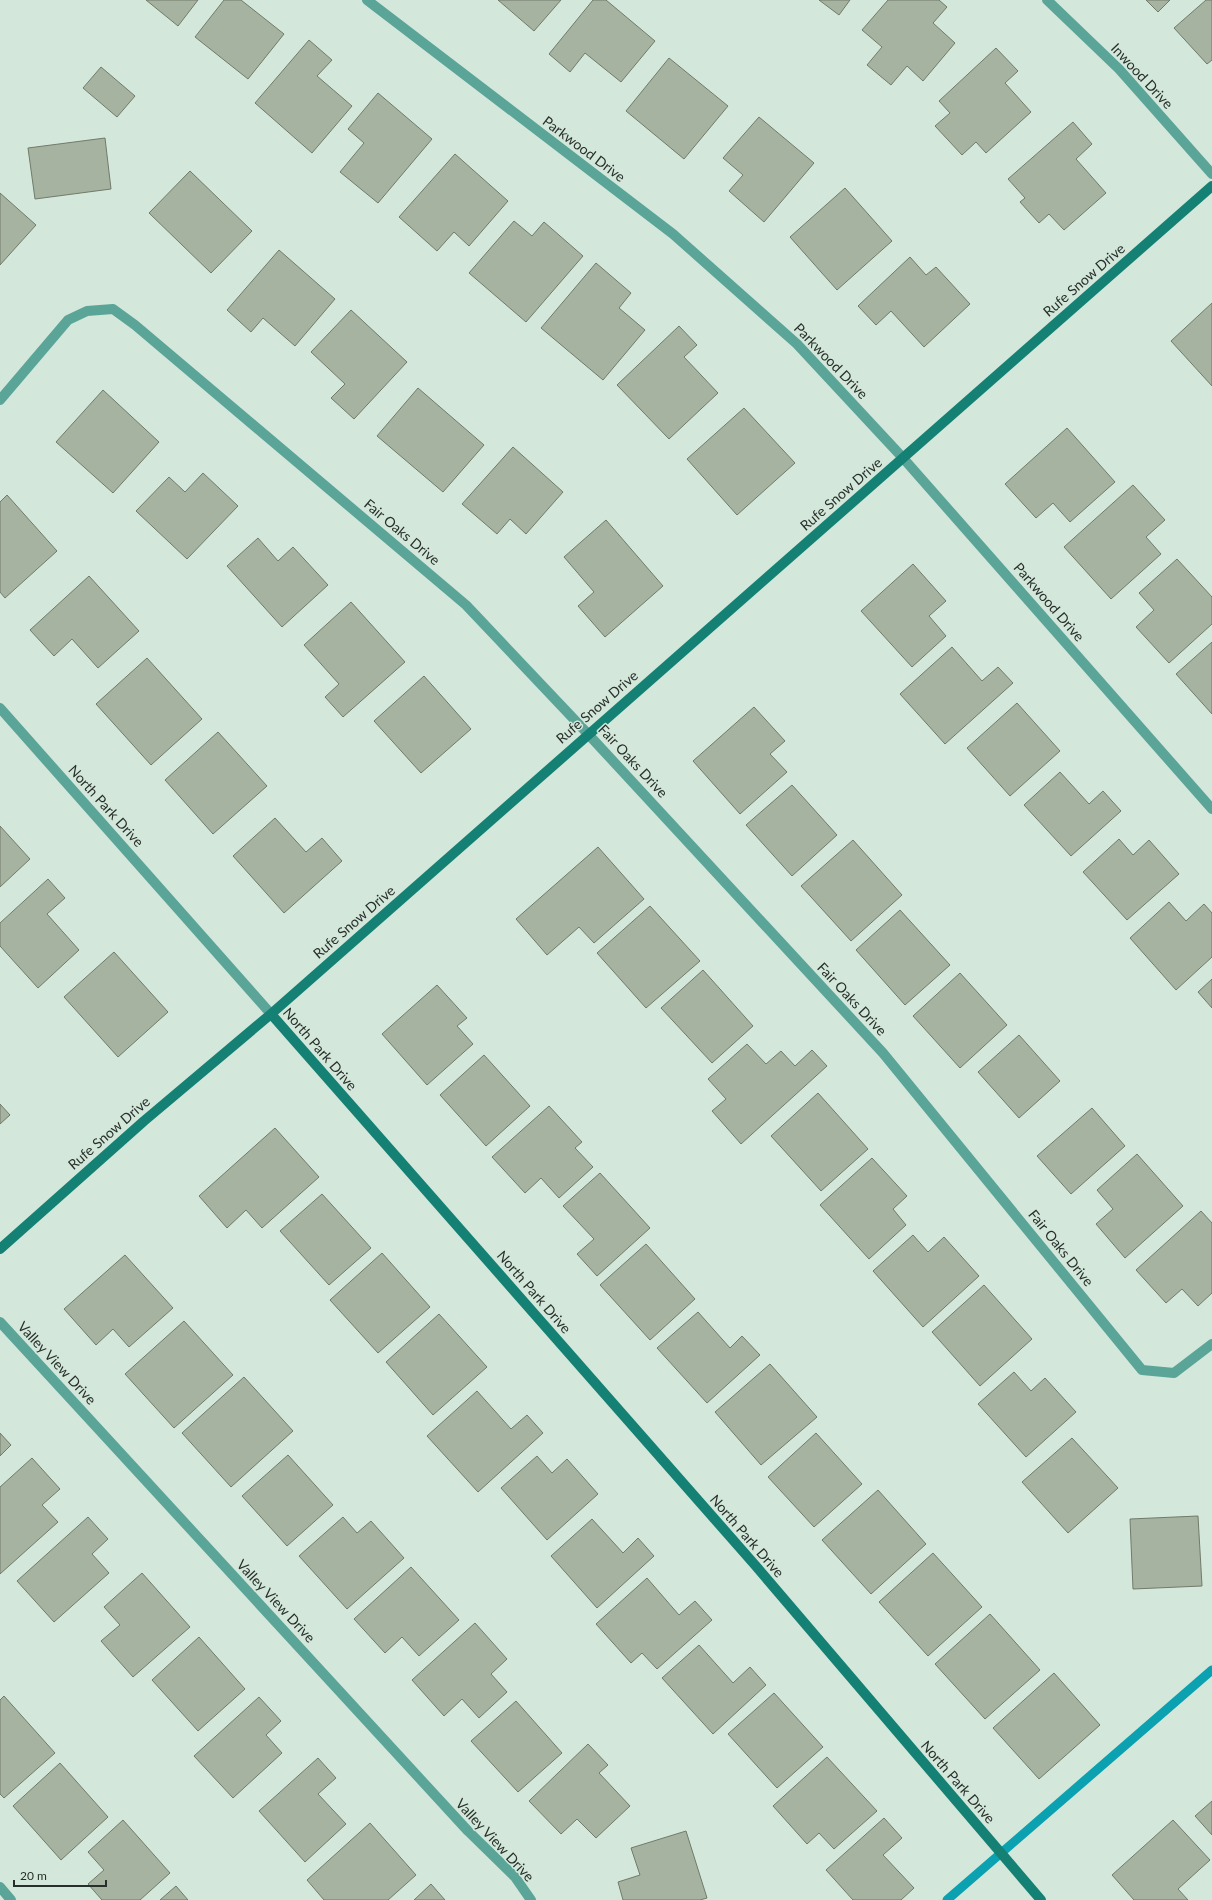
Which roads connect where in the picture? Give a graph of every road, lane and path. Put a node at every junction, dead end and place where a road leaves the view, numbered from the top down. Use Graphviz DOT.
graph roads {
  1 [pos="367,0"];
  2 [pos="1047,0"];
  3 [pos="1212,174"];
  4 [pos="1212,186"];
  5 [pos="0,400"];
  6 [pos="903,458"];
  7 [pos="0,708"];
  8 [pos="588,734"];
  9 [pos="1212,809"];
  10 [pos="271,1014"];
  11 [pos="0,1249"];
  12 [pos="0,1322"];
  13 [pos="1212,1344"];
  14 [pos="0,1887"];
  15 [pos="11,1900"];
  16 [pos="531,1900"];
  17 [pos="1041,1900"];
  1 -- 6 [label="street, Parkwood Drive"];
  2 -- 3 [label="street, Inwood Drive"];
  4 -- 6 [label="main road, Rufe Snow Drive"];
  5 -- 8 [label="street, Fair Oaks Drive"];
  6 -- 8 [label="main road, Rufe Snow Drive"];
  6 -- 9 [label="street, Parkwood Drive"];
  7 -- 10 [label="street, North Park Drive"];
  8 -- 10 [label="main road, Rufe Snow Drive"];
  8 -- 13 [label="street, Fair Oaks Drive"];
  10 -- 11 [label="main road, Rufe Snow Drive"];
  10 -- 17 [label="main road, North Park Drive"];
  12 -- 16 [label="street, Valley View Drive"];
  14 -- 15 [label="street"];
}
